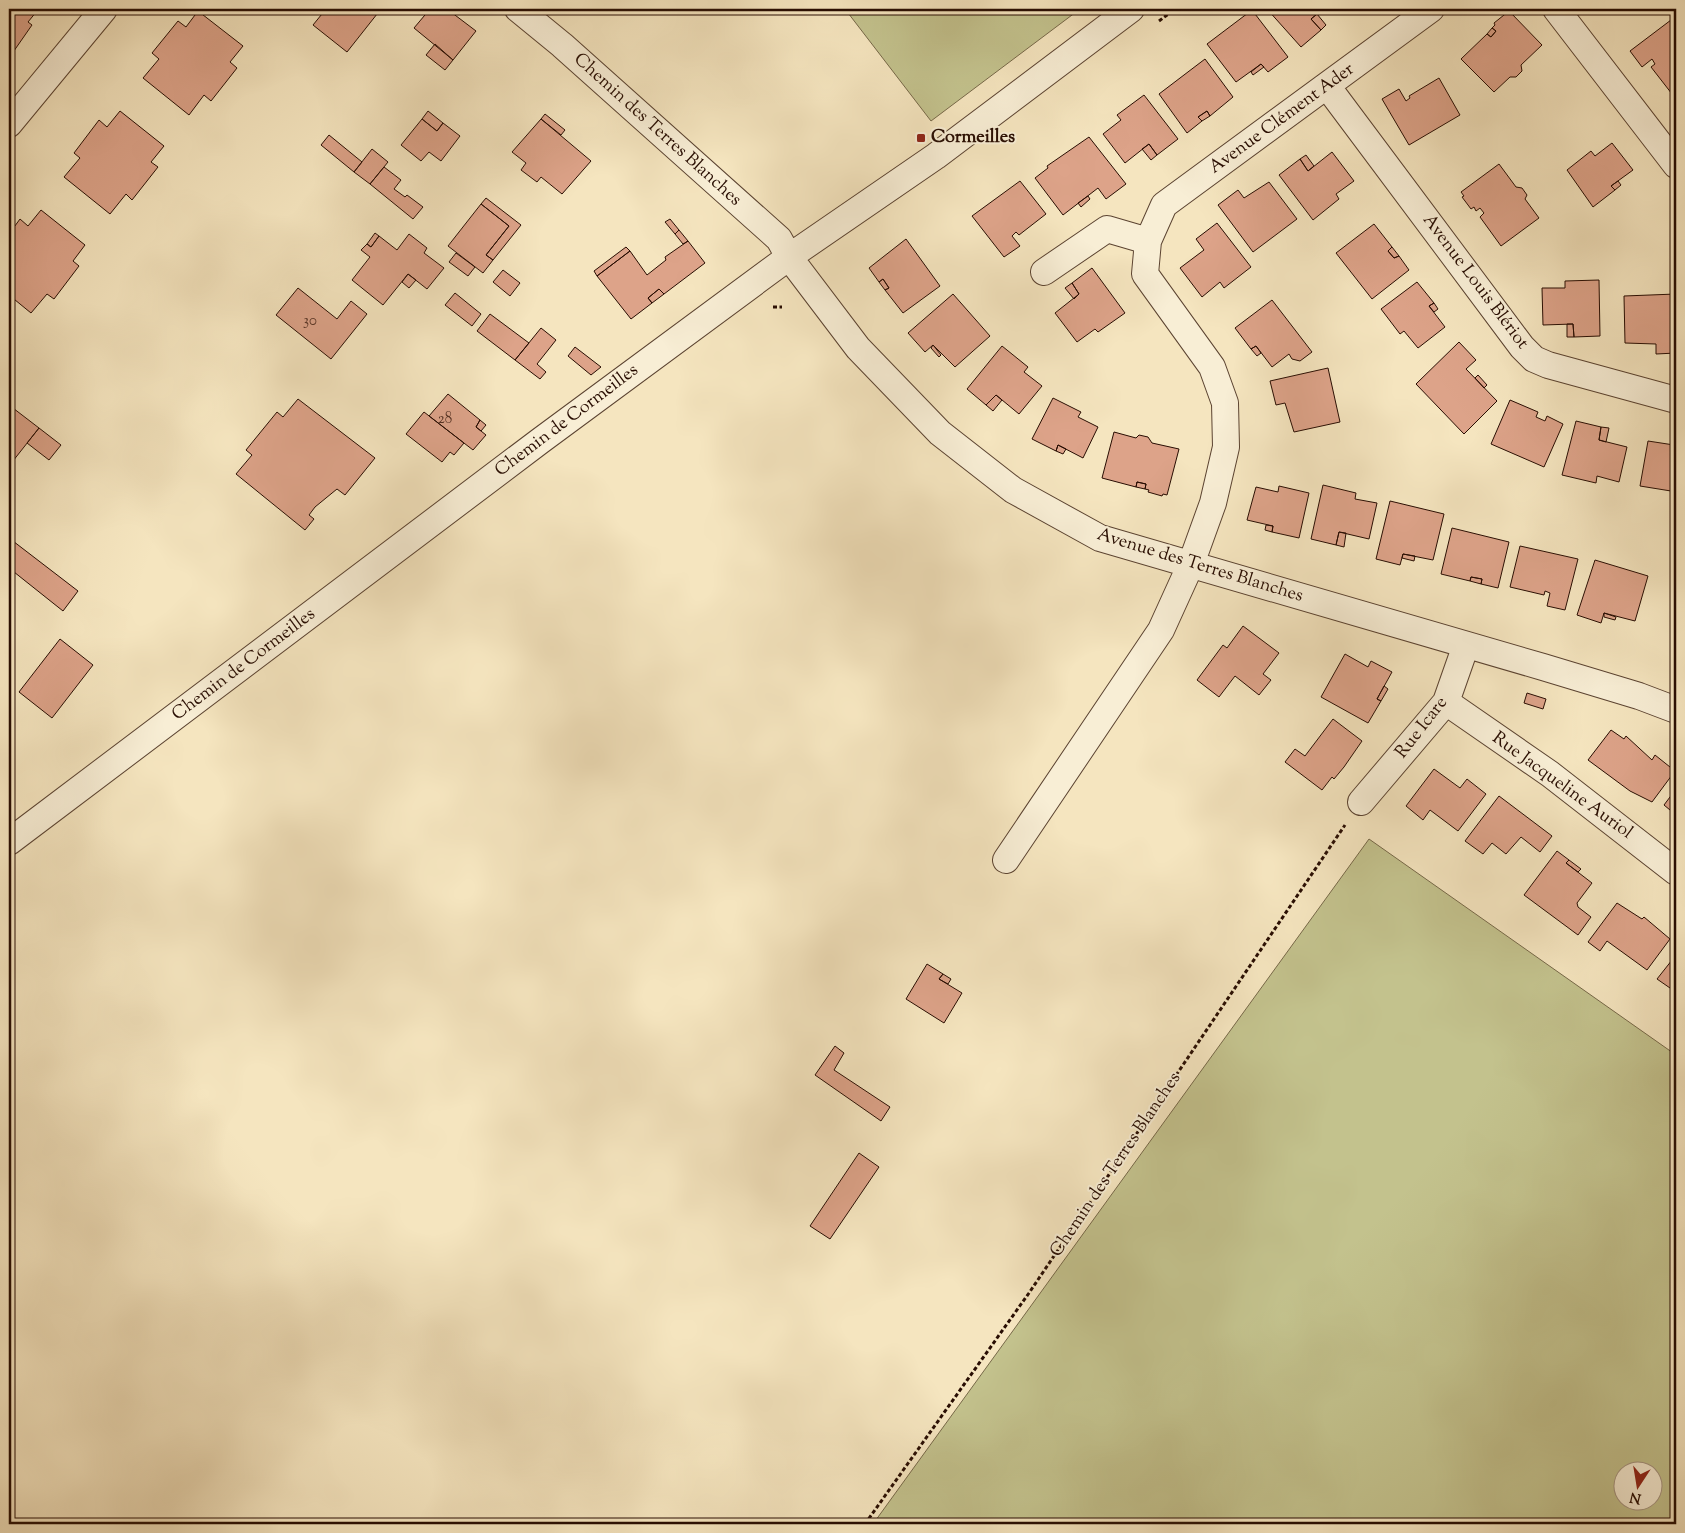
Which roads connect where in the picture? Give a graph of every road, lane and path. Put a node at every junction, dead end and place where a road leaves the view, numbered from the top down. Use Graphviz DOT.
graph roads {
  1 [pos="104,9"];
  2 [pos="518,9"];
  3 [pos="1132,9"];
  4 [pos="1431,9"];
  5 [pos="1556,9"];
  6 [pos="1327,86"];
  7 [pos="9,124"];
  8 [pos="1676,165"];
  9 [pos="1148,241"];
  10 [pos="789,256"];
  11 [pos="1044,272"];
  12 [pos="1676,400"];
  13 [pos="1191,564"];
  14 [pos="1466,645"];
  15 [pos="1446,702"];
  16 [pos="1676,710"];
  17 [pos="1361,802"];
  18 [pos="9,842"];
  19 [pos="1006,860"];
  20 [pos="1676,872"];
  21 [pos="865,1524"];
  1 -- 7 [label="street"];
  2 -- 10 [label="street, Chemin des Terres Blanches"];
  3 -- 10 [label="street, Chemin de Cormeilles"];
  4 -- 6 [label="street, Avenue Clément Ader"];
  5 -- 8 [label="street"];
  6 -- 9 [label="street, Avenue Clément Ader"];
  6 -- 12 [label="street, Avenue Louis Blériot"];
  9 -- 11 [label="street"];
  9 -- 13 [label="street, Avenue Clément Ader"];
  10 -- 13 [label="street, Avenue des Terres Blanches"];
  10 -- 18 [label="street, Chemin de Cormeilles"];
  13 -- 14 [label="street, Avenue des Terres Blanches"];
  13 -- 19 [label="street, Avenue Clément Ader"];
  14 -- 15 [label="street, Rue Icare"];
  14 -- 16 [label="street, Avenue des Terres Blanches"];
  15 -- 17 [label="street, Rue Icare"];
  15 -- 20 [label="street, Rue Jacqueline Auriol"];
  17 -- 21 [label="path, Chemin des Terres Blanches"];
}
